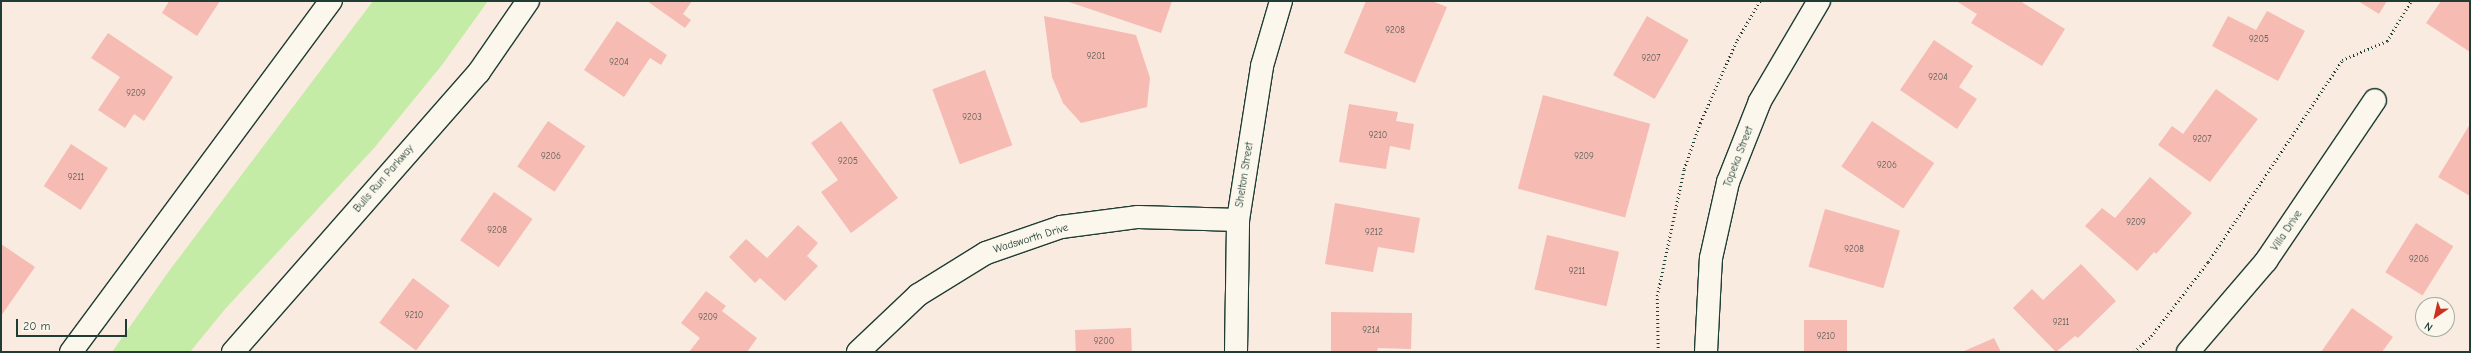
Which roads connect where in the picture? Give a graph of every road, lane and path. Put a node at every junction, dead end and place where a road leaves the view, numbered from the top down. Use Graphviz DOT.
graph roads {
  1 [pos="331,1"];
  2 [pos="528,1"];
  3 [pos="1281,1"];
  4 [pos="1760,1"];
  5 [pos="1819,1"];
  6 [pos="2411,1"];
  7 [pos="2375,100"];
  8 [pos="1238,220"];
  9 [pos="71,352"];
  10 [pos="233,352"];
  11 [pos="858,352"];
  12 [pos="1236,352"];
  13 [pos="1658,352"];
  14 [pos="1706,352"];
  15 [pos="2134,352"];
  16 [pos="2188,352"];
  1 -- 9 [label="street"];
  2 -- 10 [label="street, Bulls Run Parkway"];
  3 -- 8 [label="street, Shelton Street"];
  4 -- 13 [label="path"];
  5 -- 14 [label="street, Topeka Street"];
  6 -- 15 [label="path"];
  7 -- 16 [label="street, Villa Drive"];
  8 -- 11 [label="street, Wadsworth Drive"];
  8 -- 12 [label="street, Shelton Street"];
}
